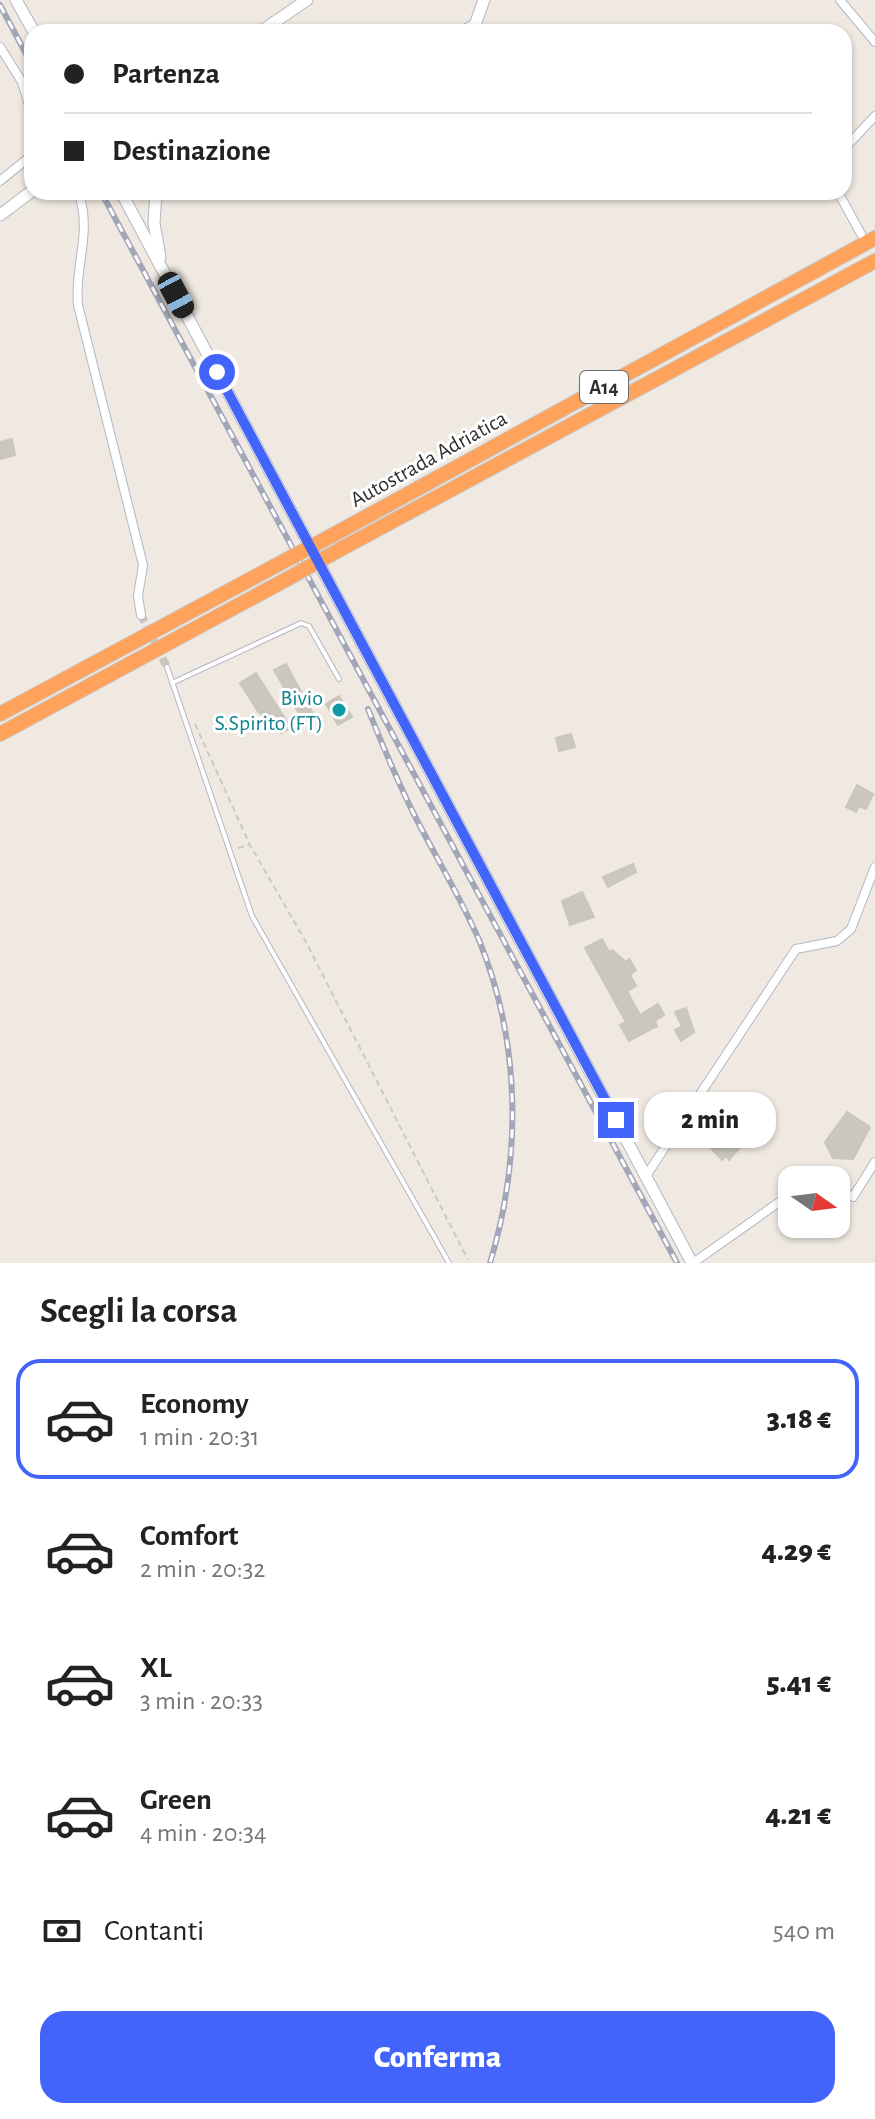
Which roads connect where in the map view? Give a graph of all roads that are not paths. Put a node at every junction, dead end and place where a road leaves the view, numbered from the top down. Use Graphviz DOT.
graph roads {
  1 [pos="16,0"];
  2 [pos="307,0"];
  3 [pos="484,0"];
  4 [pos="840,0"];
  5 [pos="30,24"];
  6 [pos="272,24"];
  7 [pos="475,24"];
  8 [pos="875,42"];
  9 [pos="0,47"];
  10 [pos="24,89"];
  11 [pos="875,116"];
  12 [pos="852,140"];
  13 [pos="24,162"];
  14 [pos="0,181"];
  15 [pos="24,197"];
  16 [pos="80,200"];
  17 [pos="125,200"];
  18 [pos="155,200"];
  19 [pos="843,200"];
  20 [pos="0,215"];
  21 [pos="868,236"];
  22 [pos="875,261"];
  23 [pos="162,270"];
  24 [pos="141,615"];
  25 [pos="167,667"];
  26 [pos="339,679"];
  27 [pos="172,683"];
  28 [pos="0,714"];
  29 [pos="0,734"];
  30 [pos="875,867"];
  31 [pos="875,1162"];
  32 [pos="646,1176"];
  33 [pos="850,1195"];
  34 [pos="778,1203"];
  35 [pos="449,1263"];
  36 [pos="692,1263"];
  1 -- 5 [label="main road"];
  2 -- 6 [label="main road"];
  3 -- 7 [label="main road"];
  4 -- 8 [label="street"];
  9 -- 10 [label="street"];
  11 -- 12 [label="street"];
  13 -- 14 [label="street"];
  15 -- 20 [label="main road"];
  16 -- 24 [label="street"];
  17 -- 23 [label="main road"];
  18 -- 23 [label="main road"];
  19 -- 21 [label="street"];
  21 -- 28 [label="highway, Autostrada Adriatica / A14, bridge"];
  22 -- 29 [label="highway, Autostrada Adriatica / A14, bridge"];
  23 -- 32 [label="main road"];
  25 -- 27 [label="lane"];
  26 -- 27 [label="lane"];
  27 -- 35 [label="lane"];
  30 -- 32 [label="street"];
  31 -- 33 [label="street"];
  32 -- 36 [label="main road"];
  34 -- 36 [label="street"];
}
